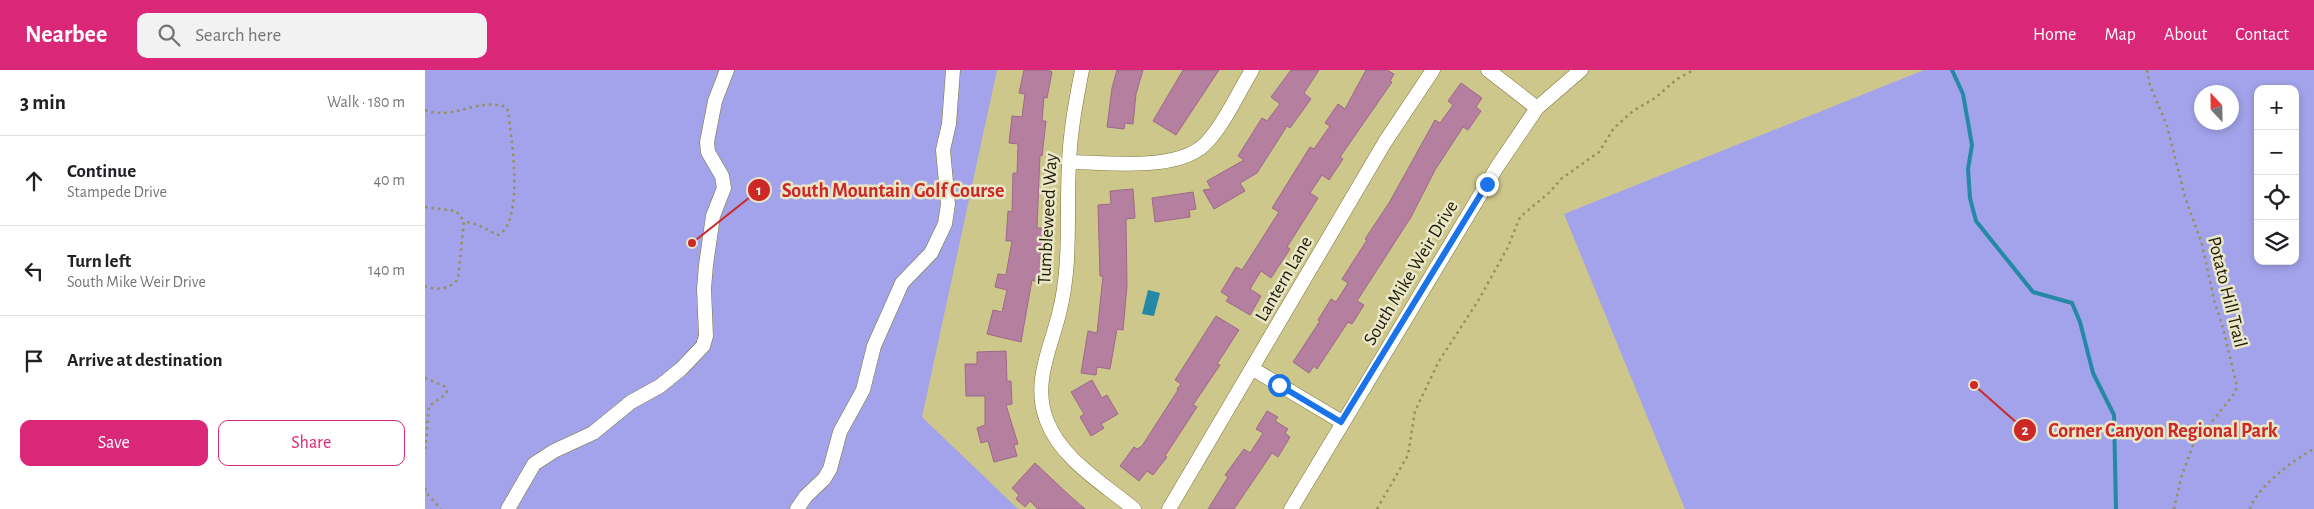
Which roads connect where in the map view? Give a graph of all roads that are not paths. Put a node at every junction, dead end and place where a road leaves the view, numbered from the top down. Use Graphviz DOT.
graph roads {
  1 [pos="727,70"];
  2 [pos="953,70"];
  3 [pos="1082,70"];
  4 [pos="1252,70"];
  5 [pos="1433,70"];
  6 [pos="1488,70"];
  7 [pos="1581,70"];
  8 [pos="1537,108"];
  9 [pos="1069,162"];
  10 [pos="1253,369"];
  11 [pos="1341,422"];
  12 [pos="508,509"];
  13 [pos="797,509"];
  14 [pos="1134,509"];
  15 [pos="1169,509"];
  16 [pos="1291,509"];
  1 -- 12 [label="street"];
  2 -- 13 [label="street"];
  3 -- 9 [label="street, Tumbleweed Way"];
  4 -- 9 [label="street"];
  5 -- 10 [label="street, Lantern Lane"];
  6 -- 8 [label="street"];
  7 -- 8 [label="street, South Mike Weir Drive"];
  8 -- 11 [label="street, South Mike Weir Drive"];
  9 -- 14 [label="street, Tumbleweed Way"];
  10 -- 11 [label="street"];
  10 -- 15 [label="street, Lantern Lane"];
  11 -- 16 [label="street, South Mike Weir Drive"];
}
